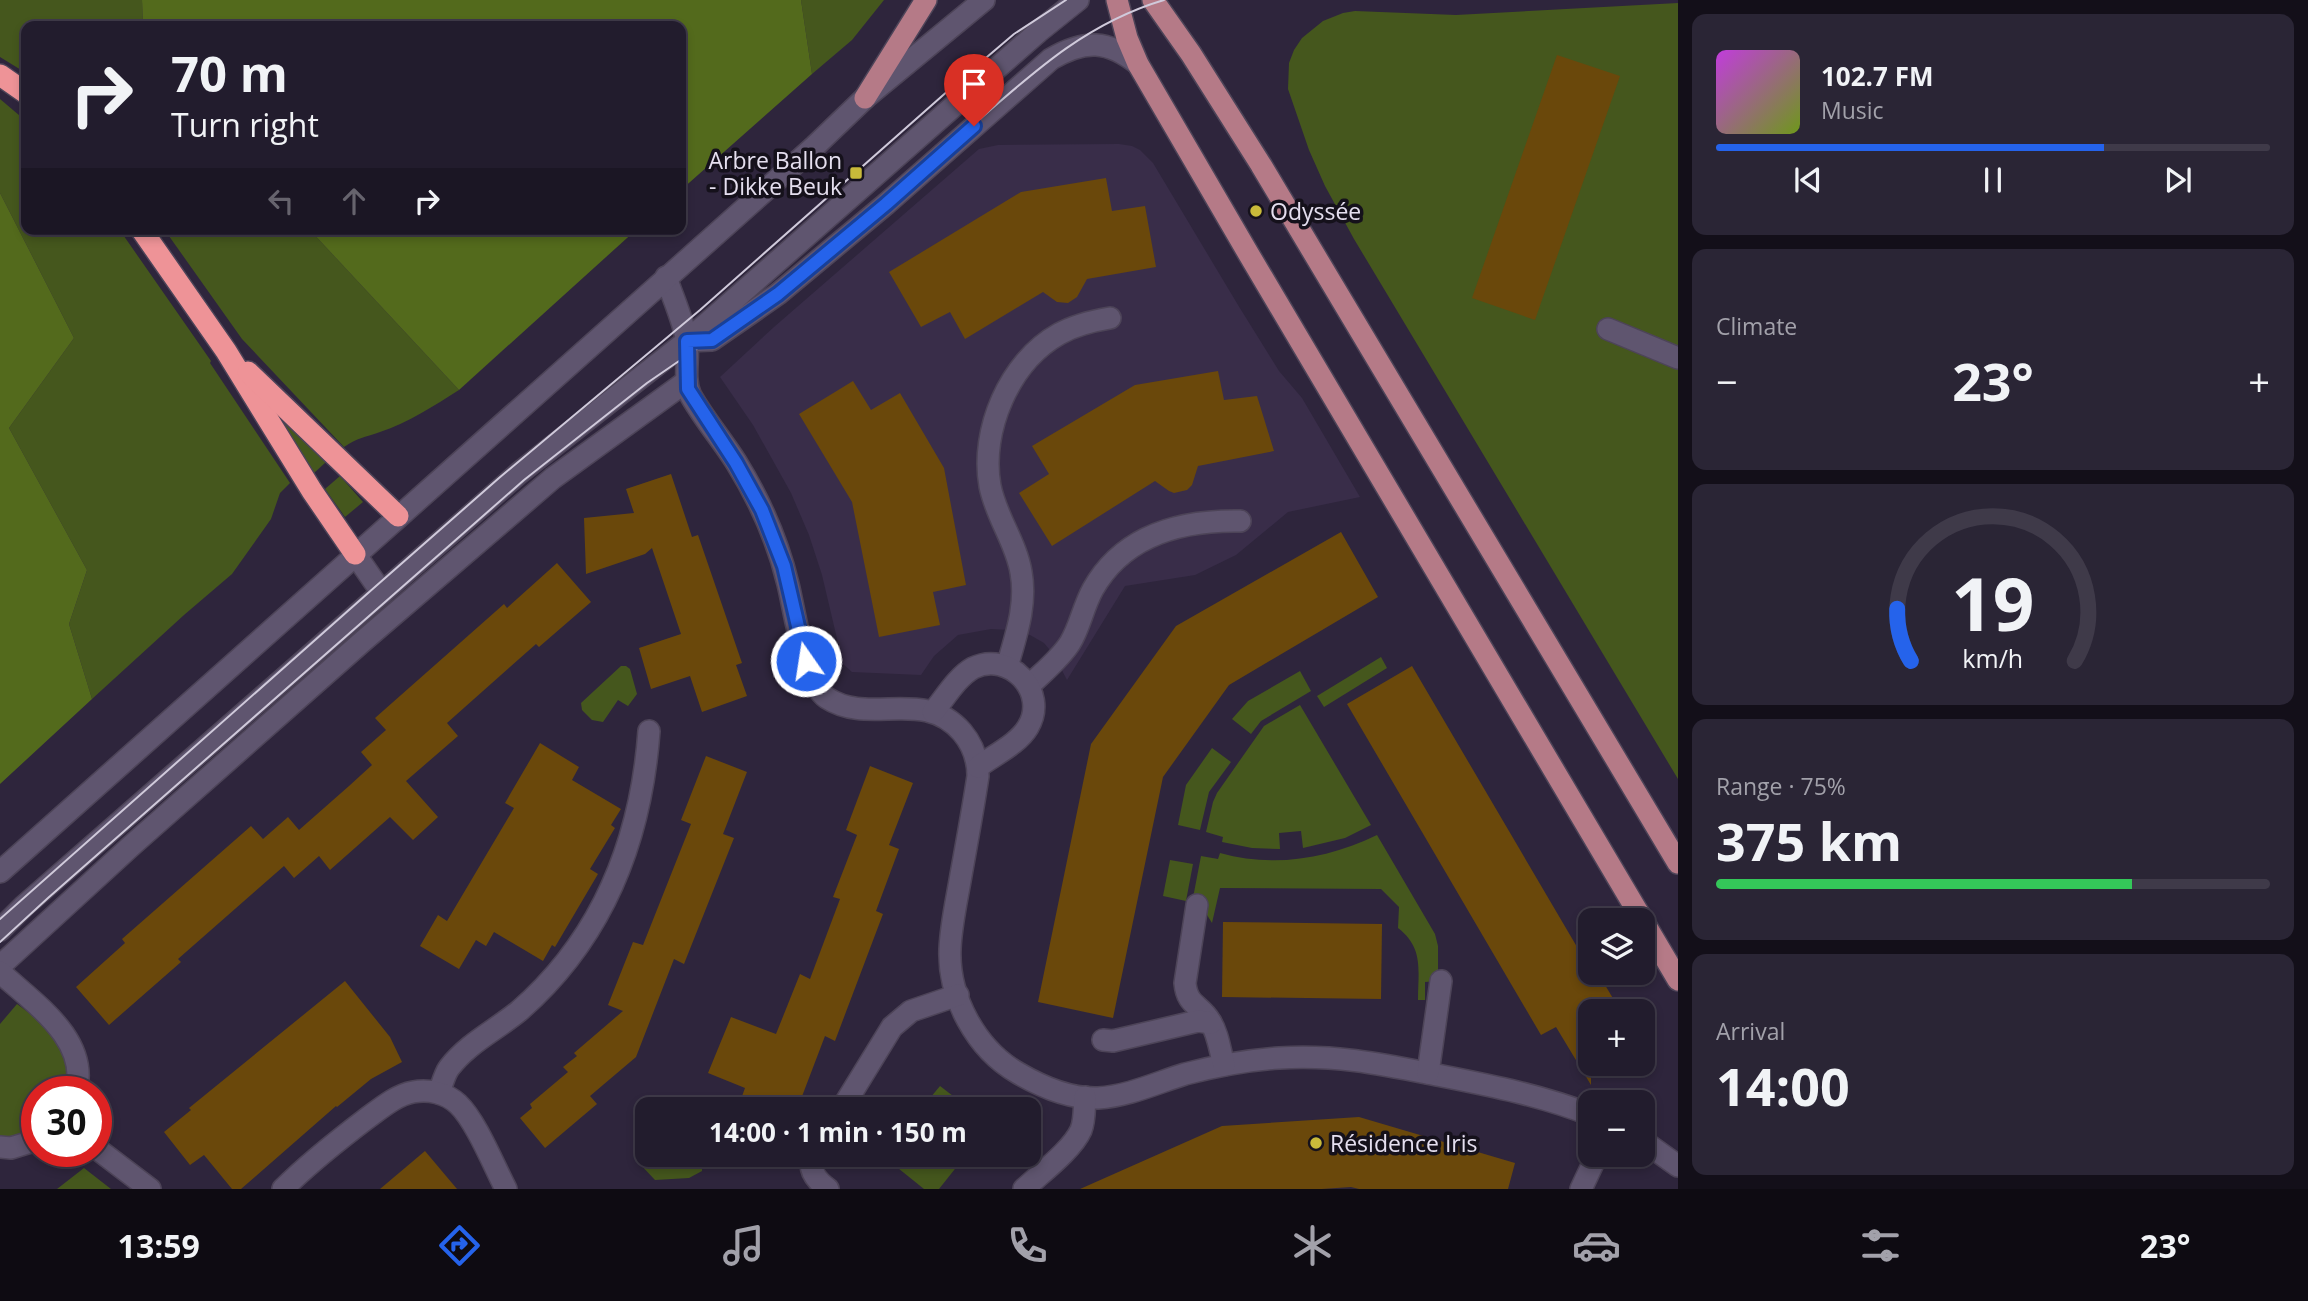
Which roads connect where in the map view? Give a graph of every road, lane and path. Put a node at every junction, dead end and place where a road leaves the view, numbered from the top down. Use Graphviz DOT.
graph roads {
  1 [pos="926,0"];
  2 [pos="984,0"];
  3 [pos="1078,0"];
  4 [pos="1117,0"];
  5 [pos="1153,0"];
  6 [pos="1138,64"];
  7 [pos="0,75"];
  8 [pos="21,90"];
  9 [pos="865,99"];
  10 [pos="145,235"];
  11 [pos="666,277"];
  12 [pos="1110,318"];
  13 [pos="1608,329"];
  14 [pos="687,341"];
  15 [pos="226,351"];
  16 [pos="1678,358"];
  17 [pos="687,381"];
  18 [pos="398,516"];
  19 [pos="1240,521"];
  20 [pos="355,554"];
  21 [pos="382,593"];
  22 [pos="1007,667"];
  23 [pos="1029,686"];
  24 [pos="933,712"];
  25 [pos="649,731"];
  26 [pos="978,766"];
  27 [pos="1678,863"];
  28 [pos="0,872"];
  29 [pos="1197,905"];
  30 [pos="0,930"];
  31 [pos="0,965"];
  32 [pos="0,972"];
  33 [pos="1678,980"];
  34 [pos="1441,981"];
  35 [pos="958,995"];
  36 [pos="1211,1023"];
  37 [pos="1103,1040"];
  38 [pos="1224,1065"];
  39 [pos="1428,1073"];
  40 [pos="77,1076"];
  41 [pos="439,1093"];
  42 [pos="849,1097"];
  43 [pos="1085,1097"];
  44 [pos="1578,1111"];
  45 [pos="21,1145"];
  46 [pos="0,1147"];
  47 [pos="1655,1150"];
  48 [pos="112,1160"];
  49 [pos="1678,1166"];
  50 [pos="811,1167"];
  51 [pos="1591,1167"];
  52 [pos="150,1189"];
  53 [pos="283,1189"];
  54 [pos="506,1189"];
  55 [pos="828,1189"];
  56 [pos="1024,1189"];
  57 [pos="1581,1189"];
  1 -- 9 [label="main road"];
  2 -- 9 [label="street"];
  3 -- 14 [label="street"];
  4 -- 6 [label="main road"];
  5 -- 27 [label="main road"];
  6 -- 14 [label="street"];
  6 -- 33 [label="main road"];
  7 -- 8 [label="highway"];
  9 -- 11 [label="street"];
  10 -- 15 [label="highway"];
  11 -- 14 [label="street"];
  11 -- 18 [label="street"];
  12 -- 22 [label="street"];
  13 -- 16 [label="street"];
  14 -- 17 [label="street"];
  14 -- 21 [label="street"];
  15 -- 18 [label="highway"];
  15 -- 20 [label="highway"];
  17 -- 24 [label="street"];
  17 -- 31 [label="street"];
  18 -- 20 [label="street"];
  19 -- 23 [label="street"];
  20 -- 21 [label="street"];
  20 -- 28 [label="street"];
  21 -- 30 [label="street"];
  22 -- 23 [label="street"];
  22 -- 24 [label="street"];
  23 -- 26 [label="street"];
  24 -- 26 [label="street"];
  25 -- 41 [label="street"];
  26 -- 35 [label="street"];
  29 -- 36 [label="street"];
  32 -- 40 [label="street"];
  34 -- 39 [label="street"];
  35 -- 42 [label="street"];
  35 -- 43 [label="street"];
  36 -- 37 [label="street"];
  36 -- 38 [label="street"];
  38 -- 39 [label="street"];
  38 -- 43 [label="street"];
  39 -- 44 [label="street"];
  41 -- 53 [label="street"];
  41 -- 54 [label="street"];
  43 -- 56 [label="street"];
  45 -- 46 [label="street"];
  47 -- 49 [label="street"];
  48 -- 52 [label="street"];
  50 -- 55 [label="street"];
  51 -- 57 [label="street"];
}
